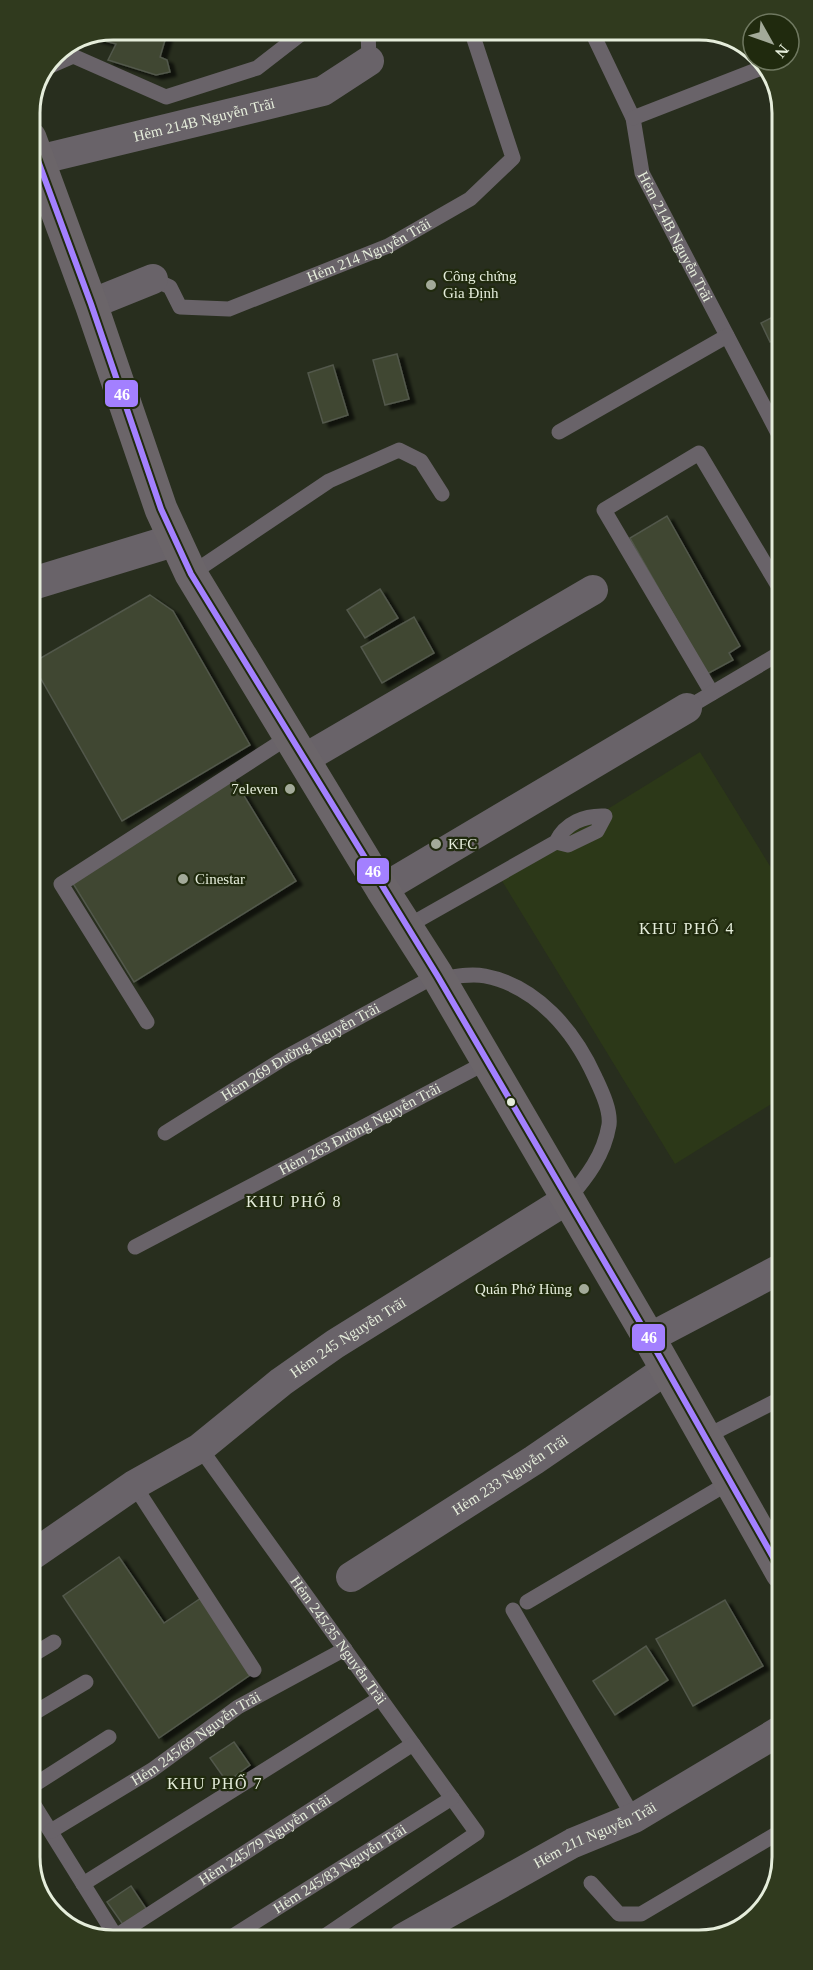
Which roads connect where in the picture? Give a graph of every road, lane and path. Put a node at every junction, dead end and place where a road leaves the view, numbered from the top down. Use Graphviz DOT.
graph roads {
  1 [pos="292,41"];
  2 [pos="368,41"];
  3 [pos="475,41"];
  4 [pos="596,41"];
  5 [pos="74,53"];
  6 [pos="369,61"];
  7 [pos="751,72"];
  8 [pos="633,118"];
  9 [pos="41,148"];
  10 [pos="41,168"];
  11 [pos="153,279"];
  12 [pos="91,304"];
  13 [pos="727,336"];
  14 [pos="772,422"];
  15 [pos="559,432"];
  16 [pos="442,494"];
  17 [pos="175,540"];
  18 [pos="191,574"];
  19 [pos="772,576"];
  20 [pos="41,581"];
  21 [pos="592,590"];
  22 [pos="772,658"];
  23 [pos="712,693"];
  24 [pos="687,708"];
  25 [pos="297,748"];
  26 [pos="556,842"];
  27 [pos="382,889"];
  28 [pos="406,927"];
  29 [pos="438,977"];
  30 [pos="147,1022"];
  31 [pos="488,1062"];
  32 [pos="165,1133"];
  33 [pos="568,1199"];
  34 [pos="135,1247"];
  35 [pos="772,1273"];
  36 [pos="649,1338"];
  37 [pos="667,1369"];
  38 [pos="772,1403"];
  39 [pos="705,1437"];
  40 [pos="200,1448"];
  41 [pos="730,1482"];
  42 [pos="135,1485"];
  43 [pos="41,1549"];
  44 [pos="772,1556"];
  45 [pos="351,1577"];
  46 [pos="54,1642"];
  47 [pos="41,1649"];
  48 [pos="345,1649"];
  49 [pos="254,1670"];
  50 [pos="86,1682"];
  51 [pos="380,1698"];
  52 [pos="41,1709"];
  53 [pos="772,1736"];
  54 [pos="109,1737"];
  55 [pos="413,1744"];
  56 [pos="41,1781"];
  57 [pos="452,1798"];
  58 [pos="41,1816"];
  59 [pos="634,1818"];
  60 [pos="51,1831"];
  61 [pos="772,1837"];
  62 [pos="591,1882"];
  63 [pos="83,1884"];
  64 [pos="111,1929"];
  65 [pos="131,1929"];
  66 [pos="244,1929"];
  67 [pos="335,1929"];
  68 [pos="418,1930"];
  1 -- 5 [label="lane"];
  2 -- 6 [label="lane, Hẻm 214B Nguyễn Trãi"];
  3 -- 11 [label="lane, Hẻm 214 Nguyễn Trãi"];
  4 -- 8 [label="lane, Hẻm 214B Nguyễn Trãi"];
  6 -- 9 [label="street, Hẻm 214B Nguyễn Trãi"];
  7 -- 8 [label="lane"];
  8 -- 13 [label="lane, Hẻm 214B Nguyễn Trãi"];
  10 -- 12 [label="main road"];
  11 -- 12 [label="street, Hẻm 214 Nguyễn Trãi"];
  12 -- 17 [label="main road"];
  13 -- 14 [label="lane, Hẻm 214B Nguyễn Trãi"];
  13 -- 15 [label="lane"];
  16 -- 18 [label="lane"];
  17 -- 18 [label="main road"];
  17 -- 20 [label="street"];
  18 -- 25 [label="main road"];
  19 -- 23 [label="lane"];
  21 -- 25 [label="street"];
  22 -- 23 [label="lane"];
  23 -- 24 [label="lane"];
  24 -- 27 [label="street"];
  25 -- 27 [label="main road"];
  25 -- 30 [label="lane"];
  26 -- 28 [label="lane"];
  27 -- 28 [label="main road"];
  28 -- 29 [label="main road"];
  29 -- 31 [label="main road"];
  29 -- 32 [label="lane, Hẻm 269 Đường Nguyễn Trãi"];
  29 -- 33 [label="lane, Hẻm 269 Đường Nguyễn Trãi"];
  31 -- 33 [label="main road"];
  31 -- 34 [label="lane, Hẻm 263 Đường Nguyễn Trãi"];
  33 -- 36 [label="main road"];
  33 -- 40 [label="street, Hẻm 245 Nguyễn Trãi"];
  35 -- 36 [label="street"];
  36 -- 37 [label="main road"];
  37 -- 39 [label="main road"];
  37 -- 45 [label="street, Hẻm 233 Nguyễn Trãi"];
  38 -- 39 [label="lane"];
  39 -- 41 [label="main road"];
  40 -- 42 [label="street, Hẻm 245 Nguyễn Trãi"];
  40 -- 48 [label="lane, Hẻm 245/35 Nguyễn Trãi"];
  41 -- 44 [label="main road"];
  41 -- 59 [label="lane"];
  42 -- 43 [label="street, Hẻm 245 Nguyễn Trãi"];
  42 -- 49 [label="lane"];
  46 -- 47 [label="lane"];
  48 -- 51 [label="lane, Hẻm 245/35 Nguyễn Trãi"];
  48 -- 60 [label="lane, Hẻm 245/69 Nguyễn Trãi"];
  50 -- 52 [label="lane"];
  51 -- 55 [label="lane, Hẻm 245/35 Nguyễn Trãi"];
  51 -- 63 [label="lane"];
  53 -- 59 [label="street, Hẻm 211 Nguyễn Trãi"];
  54 -- 56 [label="lane"];
  55 -- 57 [label="lane, Hẻm 245/35 Nguyễn Trãi"];
  55 -- 65 [label="lane, Hẻm 245/79 Nguyễn Trãi"];
  57 -- 66 [label="lane, Hẻm 245/83 Nguyễn Trãi"];
  57 -- 67 [label="lane, Hẻm 245/35 Nguyễn Trãi"];
  58 -- 60 [label="lane"];
  59 -- 68 [label="street, Hẻm 211 Nguyễn Trãi"];
  60 -- 63 [label="lane"];
  61 -- 62 [label="lane"];
  63 -- 64 [label="lane"];
}
